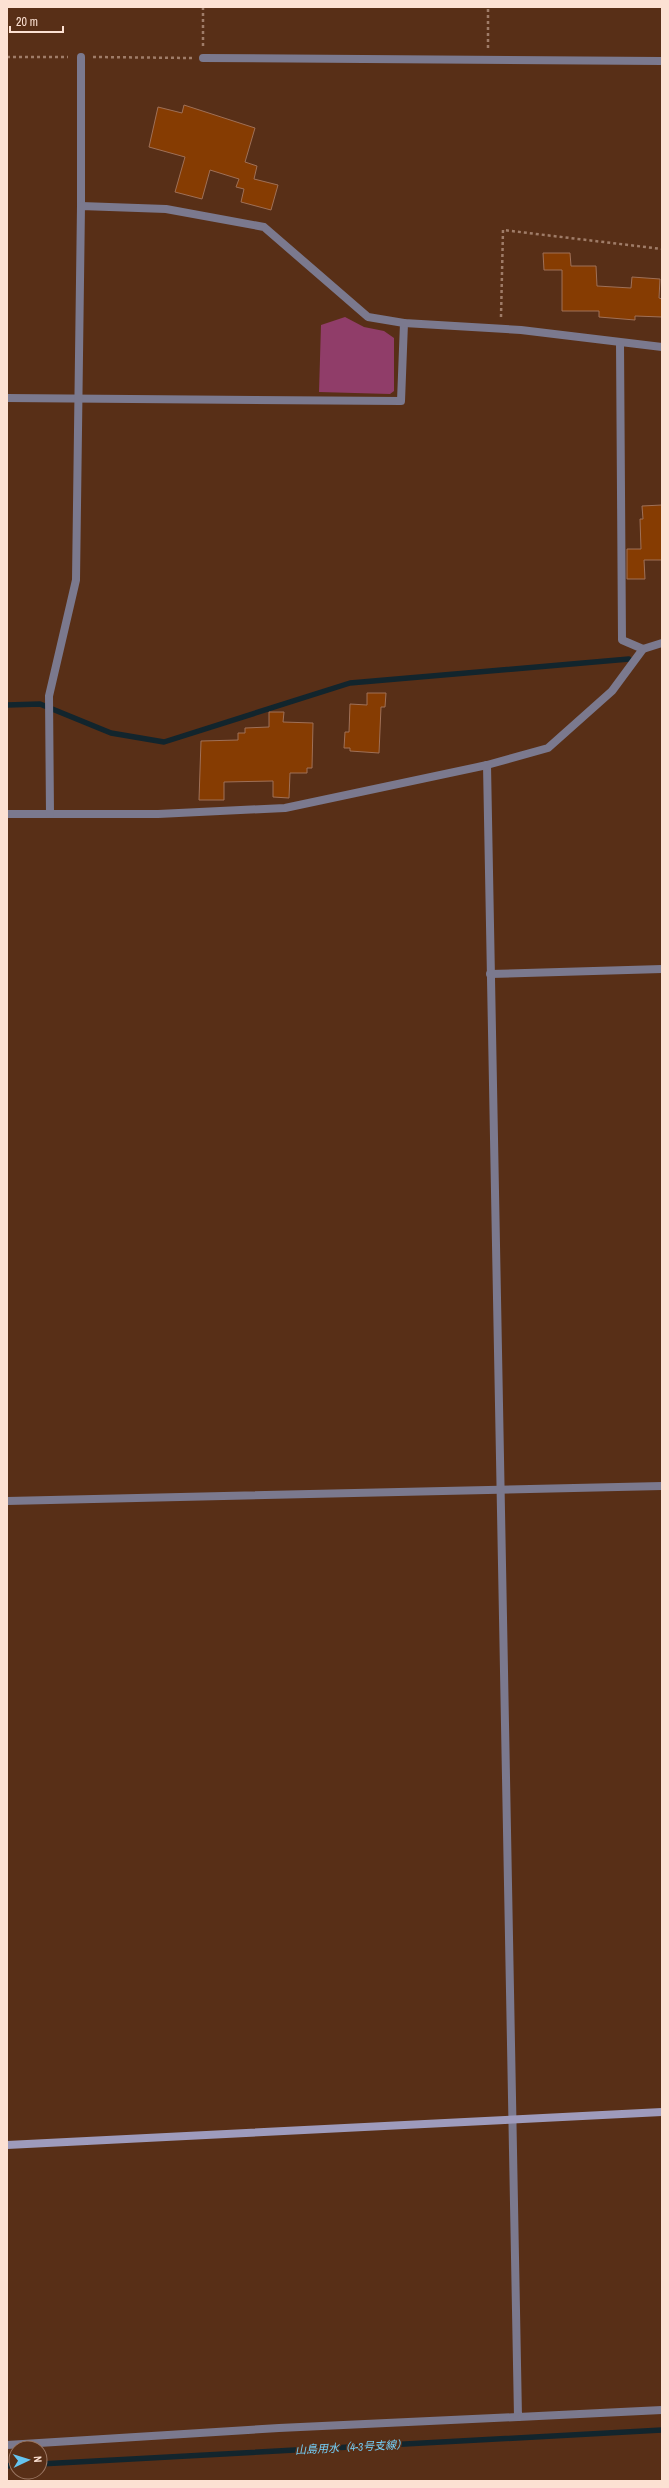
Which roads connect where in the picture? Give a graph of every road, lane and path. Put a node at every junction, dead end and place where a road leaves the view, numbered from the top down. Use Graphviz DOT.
graph roads {
  1 [pos="203,7"];
  2 [pos="488,7"];
  3 [pos="7,57"];
  4 [pos="81,57"];
  5 [pos="203,58"];
  6 [pos="488,60"];
  7 [pos="662,61"];
  8 [pos="81,206"];
  9 [pos="662,249"];
  10 [pos="404,323"];
  11 [pos="500,329"];
  12 [pos="620,343"];
  13 [pos="662,347"];
  14 [pos="7,398"];
  15 [pos="79,400"];
  16 [pos="662,643"];
  17 [pos="643,649"];
  18 [pos="487,765"];
  19 [pos="7,814"];
  20 [pos="50,814"];
  21 [pos="662,969"];
  22 [pos="490,974"];
  23 [pos="662,1486"];
  24 [pos="499,1489"];
  25 [pos="7,1501"];
  26 [pos="662,2112"];
  27 [pos="512,2119"];
  28 [pos="7,2145"];
  29 [pos="662,2410"];
  30 [pos="518,2417"];
  31 [pos="7,2445"];
  1 -- 5 [label="path"];
  2 -- 6 [label="path"];
  3 -- 4 [label="path"];
  4 -- 5 [label="path"];
  4 -- 8 [label="street"];
  5 -- 6 [label="street"];
  6 -- 7 [label="street"];
  8 -- 10 [label="street"];
  8 -- 15 [label="street"];
  9 -- 11 [label="path"];
  10 -- 11 [label="street"];
  10 -- 15 [label="street"];
  11 -- 12 [label="street"];
  12 -- 13 [label="street"];
  12 -- 17 [label="street"];
  14 -- 15 [label="street"];
  15 -- 20 [label="street"];
  16 -- 17 [label="street"];
  17 -- 18 [label="street"];
  18 -- 20 [label="street"];
  18 -- 22 [label="street"];
  19 -- 20 [label="street"];
  21 -- 22 [label="street"];
  22 -- 24 [label="street"];
  23 -- 24 [label="street"];
  24 -- 25 [label="street"];
  24 -- 27 [label="street"];
  26 -- 27 [label="street"];
  27 -- 28 [label="street"];
  27 -- 30 [label="street"];
  29 -- 30 [label="street"];
  30 -- 31 [label="street"];
}
